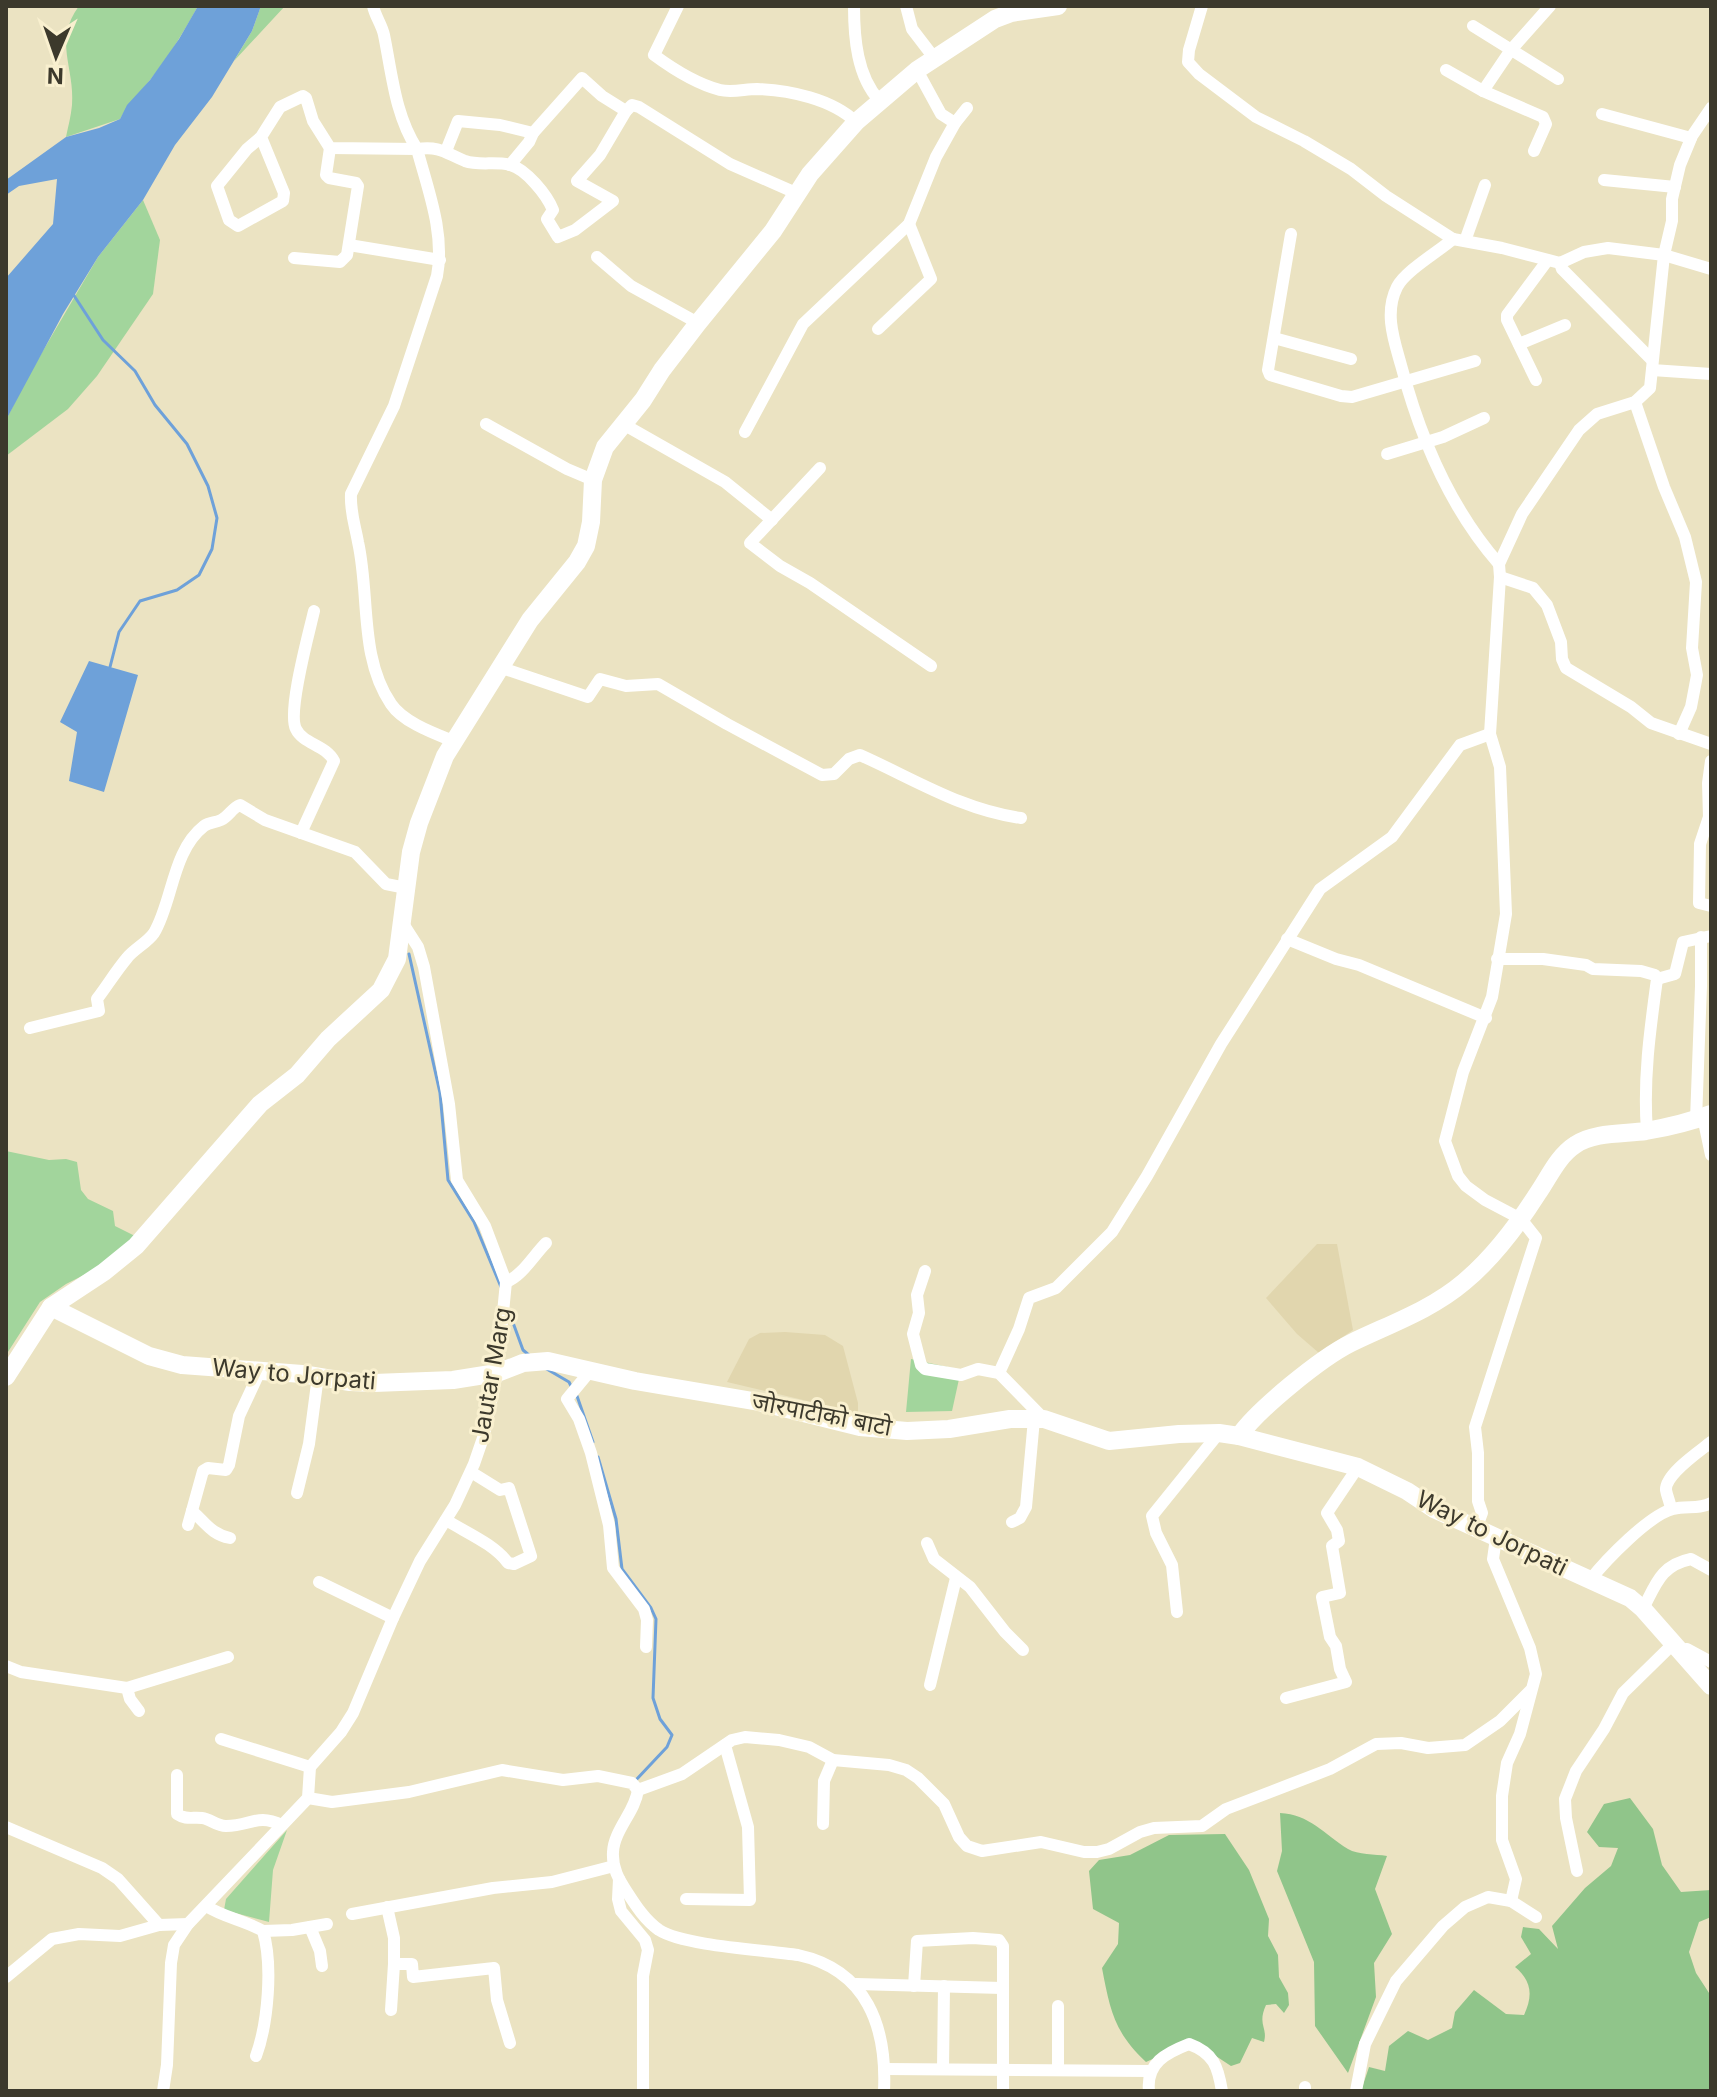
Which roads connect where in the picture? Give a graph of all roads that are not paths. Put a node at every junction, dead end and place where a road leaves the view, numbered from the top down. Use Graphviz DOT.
graph roads {
  1 [pos="373,6"];
  2 [pos="678,6"];
  3 [pos="854,6"];
  4 [pos="906,6"];
  5 [pos="1058,6"];
  6 [pos="1202,6"];
  7 [pos="1550,6"];
  8 [pos="1473,26"];
  9 [pos="1510,51"];
  10 [pos="935,59"];
  11 [pos="917,70"];
  12 [pos="1446,70"];
  13 [pos="1558,79"];
  14 [pos="1483,91"];
  15 [pos="879,100"];
  16 [pos="967,108"];
  17 [pos="1711,108"];
  18 [pos="626,111"];
  19 [pos="1602,114"];
  20 [pos="856,122"];
  21 [pos="955,123"];
  22 [pos="533,133"];
  23 [pos="261,137"];
  24 [pos="1691,138"];
  25 [pos="330,148"];
  26 [pos="417,149"];
  27 [pos="446,151"];
  28 [pos="1534,151"];
  29 [pos="510,165"];
  30 [pos="1604,180"];
  31 [pos="1485,185"];
  32 [pos="1675,187"];
  33 [pos="796,193"];
  34 [pos="909,224"];
  35 [pos="1291,234"];
  36 [pos="1459,240"];
  37 [pos="349,245"];
  38 [pos="1664,255"];
  39 [pos="597,257"];
  40 [pos="294,258"];
  41 [pos="440,260"];
  42 [pos="1553,262"];
  43 [pos="1711,269"];
  44 [pos="698,323"];
  45 [pos="1565,325"];
  46 [pos="878,329"];
  47 [pos="1274,338"];
  48 [pos="1519,344"];
  49 [pos="1351,359"];
  50 [pos="1475,361"];
  51 [pos="1652,365"];
  52 [pos="1711,374"];
  53 [pos="1536,380"];
  54 [pos="1406,383"];
  55 [pos="1635,402"];
  56 [pos="1484,418"];
  57 [pos="486,424"];
  58 [pos="623,424"];
  59 [pos="745,432"];
  60 [pos="1426,443"];
  61 [pos="1387,454"];
  62 [pos="820,468"];
  63 [pos="593,480"];
  64 [pos="772,520"];
  65 [pos="1500,570"];
  66 [pos="314,611"];
  67 [pos="931,666"];
  68 [pos="502,668"];
  69 [pos="1711,684"];
  70 [pos="1695,686"];
  71 [pos="1490,734"];
  72 [pos="1679,734"];
  73 [pos="453,741"];
  74 [pos="1711,744"];
  75 [pos="1711,761"];
  76 [pos="1021,818"];
  77 [pos="301,833"];
  78 [pos="406,888"];
  79 [pos="1711,906"];
  80 [pos="402,922"];
  81 [pos="1706,937"];
  82 [pos="1287,939"];
  83 [pos="1497,959"];
  84 [pos="1657,979"];
  85 [pos="1486,1018"];
  86 [pos="30,1028"];
  87 [pos="1703,1117"];
  88 [pos="1647,1131"];
  89 [pos="1711,1155"];
  90 [pos="1521,1219"];
  91 [pos="546,1243"];
  92 [pos="925,1271"];
  93 [pos="506,1282"];
  94 [pos="51,1307"];
  95 [pos="548,1361"];
  96 [pos="591,1370"];
  97 [pos="260,1371"];
  98 [pos="497,1373"];
  99 [pos="999,1373"];
  100 [pos="318,1376"];
  101 [pos="6,1377"];
  102 [pos="1039,1419"];
  103 [pos="1219,1433"];
  104 [pos="1239,1436"];
  105 [pos="1711,1442"];
  106 [pos="1358,1467"];
  107 [pos="471,1472"];
  108 [pos="297,1493"];
  109 [pos="1711,1503"];
  110 [pos="1671,1509"];
  111 [pos="192,1511"];
  112 [pos="446,1520"];
  113 [pos="1012,1522"];
  114 [pos="188,1525"];
  115 [pos="1476,1529"];
  116 [pos="230,1538"];
  117 [pos="1496,1538"];
  118 [pos="927,1543"];
  119 [pos="1711,1570"];
  120 [pos="956,1578"];
  121 [pos="1590,1580"];
  122 [pos="319,1582"];
  123 [pos="1643,1609"];
  124 [pos="1177,1612"];
  125 [pos="393,1618"];
  126 [pos="646,1647"];
  127 [pos="1676,1647"];
  128 [pos="1023,1650"];
  129 [pos="228,1657"];
  130 [pos="1711,1662"];
  131 [pos="6,1666"];
  132 [pos="930,1685"];
  133 [pos="1711,1686"];
  134 [pos="127,1688"];
  135 [pos="1530,1691"];
  136 [pos="1286,1698"];
  137 [pos="139,1711"];
  138 [pos="221,1739"];
  139 [pos="725,1745"];
  140 [pos="833,1760"];
  141 [pos="310,1767"];
  142 [pos="177,1775"];
  143 [pos="638,1790"];
  144 [pos="308,1798"];
  145 [pos="823,1824"];
  146 [pos="282,1825"];
  147 [pos="6,1827"];
  148 [pos="614,1866"];
  149 [pos="1577,1871"];
  150 [pos="619,1879"];
  151 [pos="686,1899"];
  152 [pos="1511,1901"];
  153 [pos="206,1906"];
  154 [pos="387,1907"];
  155 [pos="352,1914"];
  156 [pos="1536,1917"];
  157 [pos="188,1924"];
  158 [pos="327,1924"];
  159 [pos="159,1925"];
  160 [pos="310,1927"];
  161 [pos="263,1931"];
  162 [pos="394,1964"];
  163 [pos="322,1966"];
  164 [pos="6,1977"];
  165 [pos="856,1984"];
  166 [pos="914,1986"];
  167 [pos="944,1986"];
  168 [pos="1002,1988"];
  169 [pos="1058,2006"];
  170 [pos="391,2010"];
  171 [pos="510,2043"];
  172 [pos="256,2056"];
  173 [pos="885,2069"];
  174 [pos="943,2069"];
  175 [pos="1003,2070"];
  176 [pos="1058,2070"];
  177 [pos="1150,2071"];
  178 [pos="163,2091"];
  179 [pos="643,2091"];
  180 [pos="884,2091"];
  181 [pos="1003,2091"];
  182 [pos="1149,2091"];
  183 [pos="1222,2091"];
  184 [pos="1356,2091"];
  1 -- 26 [label="street"];
  2 -- 20 [label="street"];
  3 -- 15 [label="street"];
  4 -- 10 [label="street"];
  5 -- 10 [label="street"];
  6 -- 36 [label="street"];
  7 -- 9 [label="street"];
  8 -- 9 [label="street"];
  9 -- 13 [label="street"];
  9 -- 14 [label="street"];
  10 -- 11 [label="street"];
  11 -- 15 [label="street"];
  11 -- 21 [label="street"];
  12 -- 14 [label="street"];
  14 -- 28 [label="street"];
  15 -- 20 [label="street"];
  16 -- 21 [label="street"];
  17 -- 24 [label="street"];
  18 -- 22 [label="street"];
  18 -- 29 [label="street"];
  18 -- 33 [label="street"];
  19 -- 24 [label="street"];
  20 -- 33 [label="street"];
  21 -- 34 [label="street"];
  22 -- 27 [label="street"];
  22 -- 29 [label="street"];
  23 -- 23 [label="street"];
  23 -- 25 [label="street"];
  24 -- 32 [label="street"];
  25 -- 26 [label="street"];
  25 -- 37 [label="street"];
  26 -- 27 [label="street"];
  26 -- 41 [label="street"];
  27 -- 29 [label="street"];
  30 -- 32 [label="street"];
  31 -- 36 [label="street"];
  32 -- 38 [label="street"];
  33 -- 44 [label="street"];
  34 -- 46 [label="street"];
  34 -- 59 [label="street"];
  35 -- 47 [label="street"];
  36 -- 42 [label="street"];
  36 -- 54 [label="street"];
  37 -- 40 [label="street"];
  37 -- 41 [label="street"];
  38 -- 42 [label="street"];
  38 -- 43 [label="street"];
  38 -- 51 [label="street"];
  39 -- 44 [label="street"];
  41 -- 73 [label="street"];
  42 -- 48 [label="street"];
  42 -- 51 [label="street"];
  44 -- 58 [label="street"];
  45 -- 48 [label="street"];
  47 -- 49 [label="street"];
  47 -- 54 [label="street"];
  48 -- 53 [label="street"];
  50 -- 54 [label="street"];
  51 -- 52 [label="street"];
  51 -- 55 [label="street"];
  54 -- 60 [label="street"];
  55 -- 65 [label="street"];
  55 -- 70 [label="street"];
  56 -- 60 [label="street"];
  57 -- 63 [label="street"];
  58 -- 63 [label="street"];
  58 -- 64 [label="street"];
  60 -- 61 [label="street"];
  60 -- 65 [label="street"];
  62 -- 64 [label="street"];
  63 -- 68 [label="street"];
  64 -- 67 [label="street"];
  65 -- 71 [label="street"];
  65 -- 72 [label="street"];
  66 -- 77 [label="street"];
  68 -- 73 [label="street"];
  68 -- 76 [label="street"];
  69 -- 70 [label="street"];
  70 -- 72 [label="street"];
  71 -- 82 [label="street"];
  71 -- 83 [label="street"];
  72 -- 74 [label="street"];
  73 -- 78 [label="street"];
  75 -- 79 [label="street"];
  77 -- 78 [label="street"];
  77 -- 86 [label="street"];
  78 -- 80 [label="street"];
  80 -- 93 [label="street, Jautar Marg"];
  80 -- 94 [label="street"];
  81 -- 84 [label="street"];
  81 -- 87 [label="street"];
  82 -- 85 [label="street"];
  82 -- 99 [label="street"];
  83 -- 84 [label="street"];
  83 -- 85 [label="street"];
  84 -- 88 [label="street"];
  85 -- 90 [label="street"];
  87 -- 88 [label="street"];
  87 -- 89 [label="street"];
  88 -- 90 [label="street"];
  90 -- 104 [label="street"];
  90 -- 115 [label="street"];
  91 -- 93 [label="street"];
  92 -- 99 [label="street"];
  93 -- 98 [label="street, Jautar Marg"];
  94 -- 97 [label="street, Way to Jorpati"];
  94 -- 101 [label="street"];
  95 -- 96 [label="street, जोरपाटीको बाटो"];
  95 -- 98 [label="street, Way to Jorpati"];
  96 -- 102 [label="street, जोरपाटीको बाटो"];
  96 -- 126 [label="street"];
  97 -- 100 [label="street, Way to Jorpati"];
  97 -- 111 [label="street"];
  98 -- 100 [label="street, Way to Jorpati"];
  98 -- 107 [label="street, Jautar Marg"];
  99 -- 102 [label="street"];
  100 -- 108 [label="street"];
  102 -- 103 [label="street, जोरपाटीको बाटो"];
  102 -- 113 [label="street"];
  103 -- 104 [label="street, जोरपाटीको बाटो"];
  103 -- 124 [label="street"];
  104 -- 106 [label="street, Way to Jorpati"];
  105 -- 110 [label="street"];
  106 -- 115 [label="street, Way to Jorpati"];
  106 -- 136 [label="street"];
  107 -- 112 [label="street, Jautar Marg"];
  107 -- 112 [label="street"];
  109 -- 110 [label="street"];
  110 -- 121 [label="street"];
  111 -- 114 [label="street"];
  111 -- 116 [label="street"];
  112 -- 125 [label="street, Jautar Marg"];
  115 -- 117 [label="street, Way to Jorpati"];
  117 -- 121 [label="street, Way to Jorpati"];
  117 -- 135 [label="street"];
  118 -- 120 [label="street"];
  119 -- 123 [label="street"];
  120 -- 128 [label="street"];
  120 -- 132 [label="street"];
  121 -- 123 [label="street, Way to Jorpati"];
  122 -- 125 [label="street"];
  123 -- 127 [label="street, Way to Jorpati"];
  125 -- 141 [label="street, Jautar Marg"];
  127 -- 130 [label="street"];
  127 -- 133 [label="street, Way to Jorpati"];
  127 -- 149 [label="street"];
  129 -- 134 [label="street"];
  131 -- 134 [label="street"];
  134 -- 137 [label="street"];
  135 -- 140 [label="street"];
  135 -- 152 [label="street"];
  138 -- 141 [label="street"];
  139 -- 140 [label="street"];
  139 -- 143 [label="street"];
  139 -- 151 [label="street"];
  140 -- 145 [label="street"];
  141 -- 144 [label="street"];
  142 -- 146 [label="street"];
  143 -- 144 [label="street"];
  143 -- 148 [label="street"];
  144 -- 146 [label="street"];
  146 -- 153 [label="street"];
  147 -- 159 [label="street"];
  148 -- 150 [label="street"];
  148 -- 154 [label="street"];
  150 -- 165 [label="street"];
  150 -- 179 [label="street"];
  152 -- 156 [label="street"];
  152 -- 184 [label="street"];
  153 -- 157 [label="street"];
  153 -- 161 [label="street"];
  154 -- 155 [label="street"];
  154 -- 162 [label="street"];
  157 -- 159 [label="street"];
  157 -- 178 [label="street"];
  158 -- 160 [label="street"];
  159 -- 164 [label="street"];
  160 -- 161 [label="street"];
  160 -- 163 [label="street"];
  161 -- 172 [label="street"];
  162 -- 170 [label="street"];
  162 -- 171 [label="street"];
  165 -- 166 [label="street"];
  165 -- 173 [label="street"];
  166 -- 167 [label="street"];
  166 -- 168 [label="street"];
  167 -- 168 [label="street"];
  167 -- 174 [label="street"];
  168 -- 175 [label="street"];
  169 -- 176 [label="street"];
  173 -- 174 [label="street"];
  173 -- 180 [label="street"];
  174 -- 175 [label="street"];
  175 -- 176 [label="street"];
  175 -- 181 [label="street"];
  176 -- 177 [label="street"];
  177 -- 182 [label="street"];
  177 -- 183 [label="street"];
}
